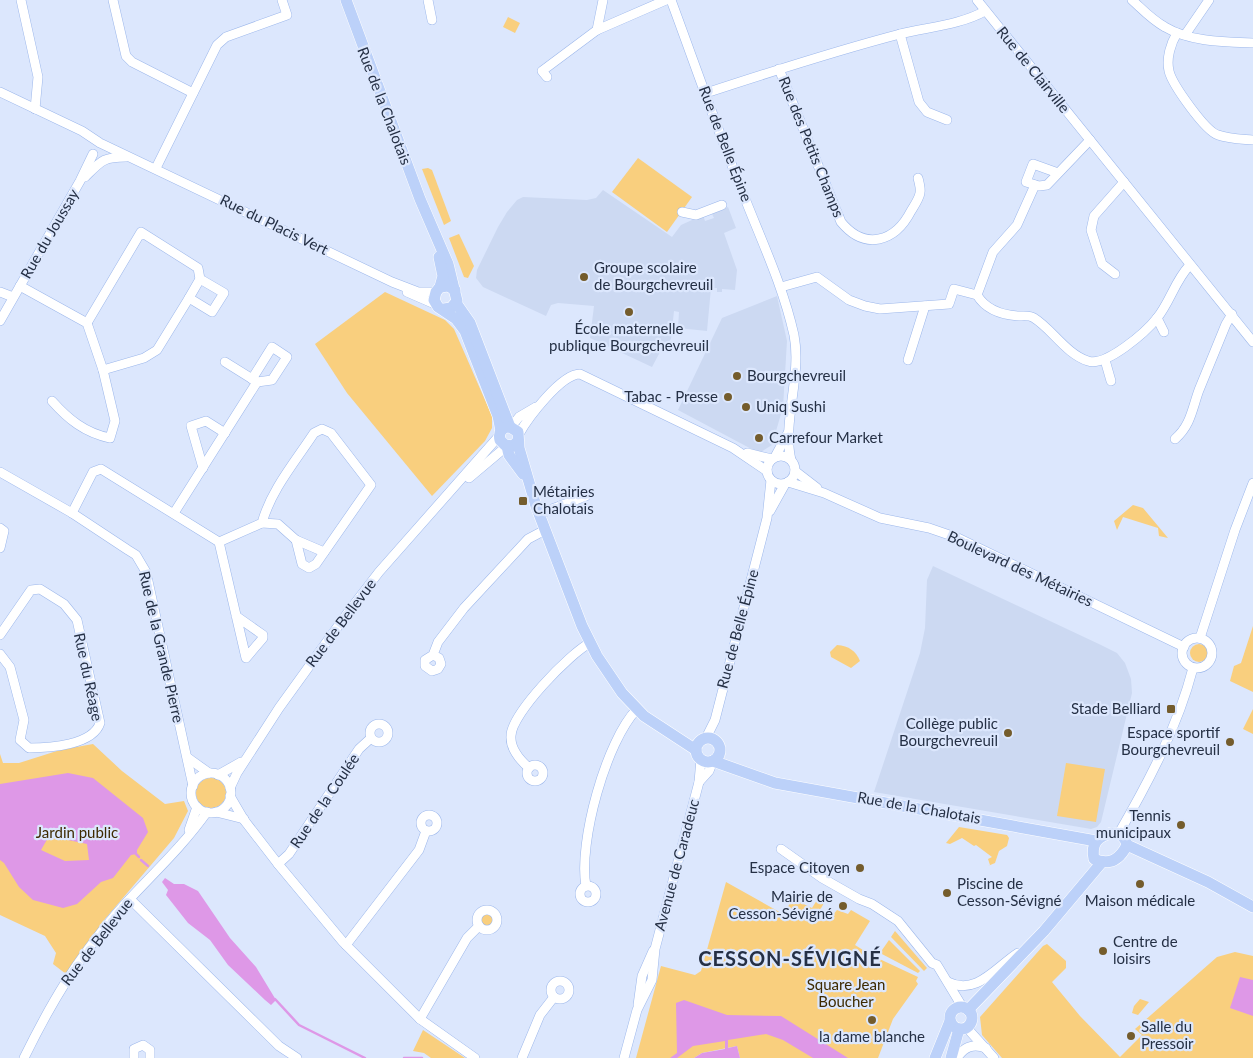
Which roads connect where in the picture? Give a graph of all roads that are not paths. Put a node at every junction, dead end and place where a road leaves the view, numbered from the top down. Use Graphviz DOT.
graph roads {
  1 [pos="21,0"];
  2 [pos="113,0"];
  3 [pos="282,0"];
  4 [pos="344,0"];
  5 [pos="428,0"];
  6 [pos="602,0"];
  7 [pos="666,0"];
  8 [pos="671,0"];
  9 [pos="977,0"];
  10 [pos="1132,0"];
  11 [pos="1209,0"];
  12 [pos="985,11"];
  13 [pos="432,20"];
  14 [pos="597,30"];
  15 [pos="900,34"];
  16 [pos="1181,34"];
  17 [pos="1253,43"];
  18 [pos="779,69"];
  19 [pos="547,77"];
  20 [pos="0,92"];
  21 [pos="192,93"];
  22 [pos="706,93"];
  23 [pos="35,109"];
  24 [pos="947,120"];
  25 [pos="82,131"];
  26 [pos="1090,140"];
  27 [pos="1253,140"];
  28 [pos="104,145"];
  29 [pos="93,152"];
  30 [pos="132,157"];
  31 [pos="104,158"];
  32 [pos="156,168"];
  33 [pos="1058,173"];
  34 [pos="918,178"];
  35 [pos="80,181"];
  36 [pos="1124,182"];
  37 [pos="1034,185"];
  38 [pos="420,199"];
  39 [pos="722,205"];
  40 [pos="682,212"];
  41 [pos="1189,266"];
  42 [pos="1115,274"];
  43 [pos="200,279"];
  44 [pos="392,282"];
  45 [pos="20,286"];
  46 [pos="780,287"];
  47 [pos="438,290"];
  48 [pos="455,290"];
  49 [pos="0,292"];
  50 [pos="977,295"];
  51 [pos="14,298"];
  52 [pos="189,298"];
  53 [pos="456,303"];
  54 [pos="925,306"];
  55 [pos="441,307"];
  56 [pos="1232,314"];
  57 [pos="1157,318"];
  58 [pos="0,319"];
  59 [pos="87,323"];
  60 [pos="1164,332"];
  61 [pos="1253,340"];
  62 [pos="908,360"];
  63 [pos="1106,360"];
  64 [pos="225,362"];
  65 [pos="102,370"];
  66 [pos="1112,381"];
  67 [pos="52,401"];
  68 [pos="789,431"];
  69 [pos="225,433"];
  70 [pos="509,436"];
  71 [pos="1176,439"];
  72 [pos="733,448"];
  73 [pos="773,458"];
  74 [pos="792,460"];
  75 [pos="202,468"];
  76 [pos="767,471"];
  77 [pos="795,471"];
  78 [pos="0,472"];
  79 [pos="771,480"];
  80 [pos="787,483"];
  81 [pos="1253,483"];
  82 [pos="824,493"];
  83 [pos="586,496"];
  84 [pos="72,513"];
  85 [pos="174,513"];
  86 [pos="539,514"];
  87 [pos="767,518"];
  88 [pos="262,523"];
  89 [pos="0,528"];
  90 [pos="545,530"];
  91 [pos="296,540"];
  92 [pos="219,542"];
  93 [pos="0,548"];
  94 [pos="324,552"];
  95 [pos="236,616"];
  96 [pos="0,636"];
  97 [pos="1200,638"];
  98 [pos="590,644"];
  99 [pos="1184,647"];
  100 [pos="0,654"];
  101 [pos="433,655"];
  102 [pos="1193,668"];
  103 [pos="637,709"];
  104 [pos="371,738"];
  105 [pos="706,750"];
  106 [pos="187,756"];
  107 [pos="246,759"];
  108 [pos="529,768"];
  109 [pos="214,774"];
  110 [pos="193,786"];
  111 [pos="230,792"];
  112 [pos="197,806"];
  113 [pos="212,812"];
  114 [pos="244,820"];
  115 [pos="426,831"];
  116 [pos="1119,833"];
  117 [pos="186,837"];
  118 [pos="1096,841"];
  119 [pos="781,848"];
  120 [pos="1124,851"];
  121 [pos="1102,862"];
  122 [pos="278,864"];
  123 [pos="586,886"];
  124 [pos="130,899"];
  125 [pos="1253,907"];
  126 [pos="479,926"];
  127 [pos="346,945"];
  128 [pos="1026,948"];
  129 [pos="947,981"];
  130 [pos="554,998"];
  131 [pos="964,1009"];
  132 [pos="420,1019"];
  133 [pos="959,1026"];
  134 [pos="986,1048"];
  135 [pos="24,1058"];
  136 [pos="134,1058"];
  137 [pos="150,1058"];
  138 [pos="297,1058"];
  139 [pos="475,1058"];
  140 [pos="522,1058"];
  141 [pos="624,1058"];
  142 [pos="935,1058"];
  143 [pos="951,1058"];
  144 [pos="957,1058"];
  145 [pos="994,1058"];
  1 -- 23 [label="street"];
  2 -- 21 [label="street"];
  3 -- 21 [label="street"];
  4 -- 38 [label="main road, Rue de la Chalotais"];
  5 -- 13 [label="street"];
  6 -- 14 [label="street"];
  7 -- 14 [label="street"];
  8 -- 22 [label="street, Rue de Belle Épine"];
  9 -- 12 [label="street, Rue de Clairville"];
  10 -- 16 [label="street"];
  11 -- 16 [label="street"];
  12 -- 15 [label="street, Rue des Petits Champs"];
  12 -- 26 [label="street, Rue de Clairville"];
  14 -- 19 [label="street"];
  15 -- 18 [label="street, Rue des Petits Champs"];
  15 -- 24 [label="street"];
  16 -- 17 [label="street"];
  16 -- 27 [label="street"];
  18 -- 22 [label="street, Rue des Petits Champs"];
  18 -- 34 [label="street, Rue des Petits Champs"];
  20 -- 23 [label="street, Rue du Placis Vert"];
  21 -- 32 [label="street"];
  22 -- 46 [label="street, Rue de Belle Épine"];
  23 -- 25 [label="street, Rue du Placis Vert"];
  25 -- 28 [label="street, Rue du Placis Vert"];
  25 -- 29 [label="street"];
  26 -- 33 [label="street"];
  26 -- 36 [label="street, Rue de Clairville"];
  28 -- 29 [label="street, Rue du Joussay"];
  28 -- 30 [label="street, Rue du Placis Vert"];
  28 -- 31 [label="street"];
  29 -- 31 [label="street"];
  29 -- 35 [label="street, Rue du Joussay"];
  30 -- 31 [label="street, Rue du Placis Vert"];
  30 -- 32 [label="street, Rue du Placis Vert"];
  31 -- 35 [label="street, Rue du Joussay"];
  32 -- 44 [label="street, Rue du Placis Vert"];
  33 -- 37 [label="street"];
  33 -- 37 [label="street"];
  35 -- 45 [label="street, Rue du Joussay"];
  36 -- 41 [label="street, Rue de Clairville"];
  36 -- 42 [label="street"];
  37 -- 50 [label="street"];
  38 -- 47 [label="main road, Rue de la Chalotais"];
  38 -- 48 [label="main road, Rue de la Chalotais"];
  39 -- 40 [label="street"];
  41 -- 56 [label="street, Rue de Clairville"];
  41 -- 57 [label="street"];
  43 -- 52 [label="street"];
  43 -- 52 [label="street"];
  43 -- 59 [label="street"];
  44 -- 47 [label="street, Rue du Placis Vert"];
  44 -- 55 [label="street, Rue du Placis Vert"];
  45 -- 51 [label="street, Rue du Joussay"];
  45 -- 59 [label="street, Rue du Joussay"];
  46 -- 54 [label="street"];
  46 -- 68 [label="street, Rue de Belle Épine"];
  47 -- 48 [label="main road"];
  47 -- 55 [label="main road"];
  48 -- 53 [label="main road"];
  49 -- 51 [label="street"];
  50 -- 54 [label="street"];
  50 -- 63 [label="street"];
  51 -- 58 [label="street, Rue du Joussay"];
  52 -- 65 [label="street"];
  53 -- 55 [label="main road"];
  53 -- 70 [label="main road"];
  54 -- 62 [label="street"];
  55 -- 70 [label="main road"];
  56 -- 61 [label="street, Rue de Clairville"];
  56 -- 71 [label="street"];
  57 -- 60 [label="street"];
  57 -- 63 [label="street"];
  59 -- 65 [label="street"];
  63 -- 66 [label="street"];
  64 -- 69 [label="street"];
  65 -- 67 [label="street"];
  68 -- 73 [label="street, Rue de Belle Épine"];
  68 -- 74 [label="street, Rue de Belle Épine"];
  69 -- 75 [label="street"];
  69 -- 75 [label="street"];
  70 -- 72 [label="street"];
  70 -- 86 [label="main road"];
  70 -- 107 [label="street, Rue de Bellevue"];
  72 -- 73 [label="street"];
  72 -- 76 [label="street"];
  73 -- 74 [label="street"];
  73 -- 76 [label="street"];
  74 -- 77 [label="street"];
  75 -- 85 [label="street"];
  76 -- 79 [label="street"];
  77 -- 80 [label="street"];
  77 -- 82 [label="street, Boulevard des Métairies"];
  78 -- 84 [label="street, Rue de la Grande Pierre"];
  79 -- 80 [label="street"];
  79 -- 87 [label="street, Rue de Belle Épine"];
  80 -- 82 [label="street, Boulevard des Métairies"];
  80 -- 87 [label="street, Rue de Belle Épine"];
  81 -- 97 [label="street"];
  82 -- 99 [label="street, Boulevard des Métairies"];
  83 -- 86 [label="street"];
  84 -- 85 [label="street"];
  84 -- 106 [label="street, Rue de la Grande Pierre"];
  85 -- 92 [label="street"];
  86 -- 90 [label="main road"];
  87 -- 105 [label="street, Rue de Belle Épine"];
  88 -- 91 [label="street"];
  88 -- 92 [label="street"];
  88 -- 94 [label="street"];
  89 -- 93 [label="street"];
  90 -- 98 [label="main road"];
  90 -- 101 [label="street"];
  91 -- 94 [label="street"];
  91 -- 94 [label="street"];
  92 -- 95 [label="street"];
  96 -- 100 [label="street, Rue du Réage"];
  97 -- 99 [label="street"];
  97 -- 102 [label="street"];
  98 -- 103 [label="main road"];
  98 -- 108 [label="street"];
  99 -- 102 [label="street"];
  102 -- 116 [label="street"];
  103 -- 105 [label="main road"];
  103 -- 123 [label="street"];
  104 -- 122 [label="street, Rue de la Coulée"];
  105 -- 118 [label="main road, Rue de la Chalotais"];
  105 -- 141 [label="street, Avenue de Caradeuc"];
  106 -- 109 [label="street"];
  106 -- 110 [label="street, Rue de la Grande Pierre"];
  107 -- 109 [label="street, Rue de Bellevue"];
  107 -- 111 [label="street, Rue de Bellevue"];
  109 -- 110 [label="street"];
  109 -- 111 [label="street"];
  110 -- 112 [label="street"];
  111 -- 113 [label="street"];
  111 -- 114 [label="street, Rue de la Coulée"];
  112 -- 113 [label="street"];
  112 -- 117 [label="street, Rue de Bellevue"];
  113 -- 114 [label="street"];
  113 -- 117 [label="street, Rue de Bellevue"];
  114 -- 122 [label="street, Rue de la Coulée"];
  115 -- 127 [label="street"];
  116 -- 118 [label="main road"];
  116 -- 120 [label="main road"];
  117 -- 124 [label="street, Rue de Bellevue"];
  118 -- 121 [label="main road"];
  119 -- 129 [label="street"];
  120 -- 121 [label="main road"];
  120 -- 125 [label="main road"];
  121 -- 128 [label="main road"];
  122 -- 127 [label="street, Rue de la Coulée"];
  124 -- 135 [label="street, Rue de Bellevue"];
  124 -- 138 [label="street"];
  126 -- 132 [label="street"];
  127 -- 132 [label="street, Rue de la Coulée"];
  128 -- 129 [label="street"];
  128 -- 131 [label="main road"];
  129 -- 131 [label="street"];
  130 -- 140 [label="street"];
  131 -- 133 [label="main road"];
  131 -- 133 [label="main road"];
  132 -- 139 [label="street, Rue de la Coulée"];
  133 -- 134 [label="street"];
  133 -- 142 [label="main road"];
  133 -- 143 [label="main road"];
  134 -- 144 [label="street"];
  134 -- 145 [label="street"];
  136 -- 137 [label="street"];
}
